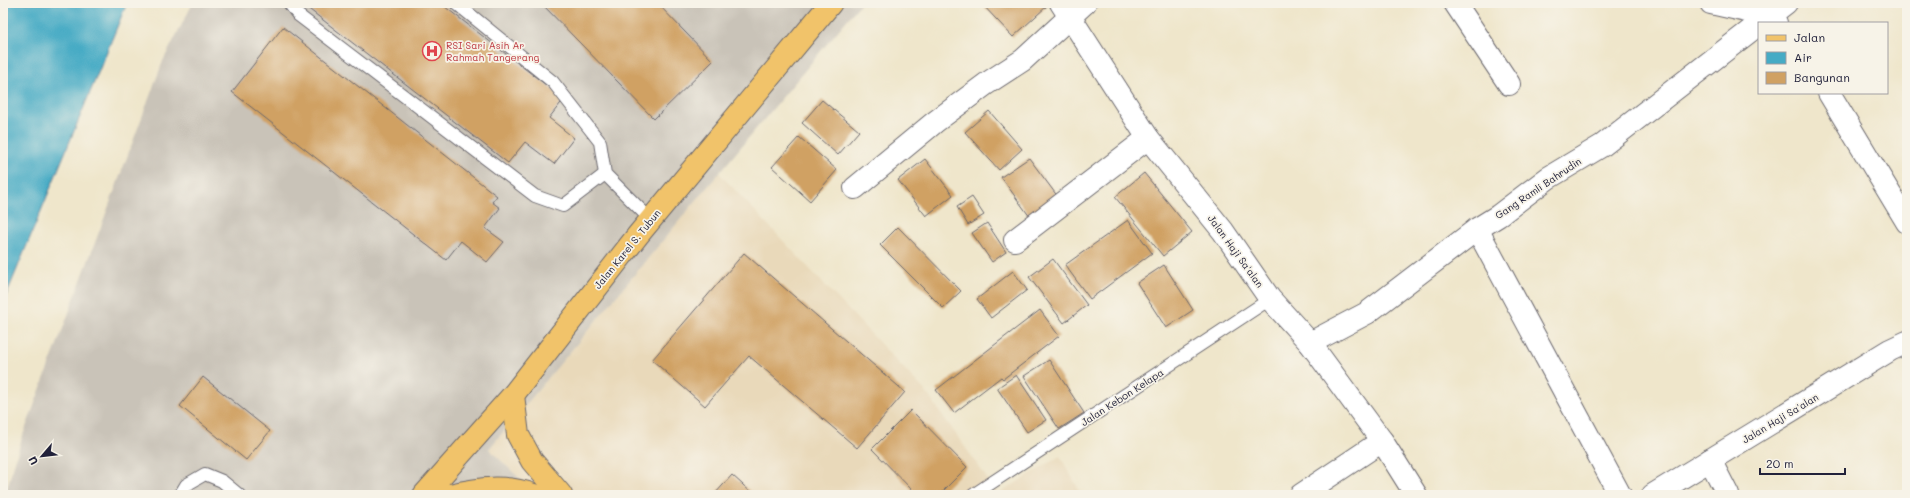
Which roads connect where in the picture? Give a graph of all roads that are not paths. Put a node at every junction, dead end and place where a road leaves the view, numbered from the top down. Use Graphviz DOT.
graph roads {
  1 [pos="289,3"];
  2 [pos="456,3"];
  3 [pos="831,3"];
  4 [pos="1455,3"];
  5 [pos="1710,3"];
  6 [pos="1072,7"];
  7 [pos="1770,18"];
  8 [pos="1758,27"];
  9 [pos="1509,84"];
  10 [pos="1830,94"];
  11 [pos="1148,138"];
  12 [pos="605,174"];
  13 [pos="855,188"];
  14 [pos="651,220"];
  15 [pos="1907,222"];
  16 [pos="1477,229"];
  17 [pos="1015,240"];
  18 [pos="1270,299"];
  19 [pos="1907,342"];
  20 [pos="1310,343"];
  21 [pos="513,395"];
  22 [pos="1382,441"];
  23 [pos="1710,460"];
  24 [pos="180,495"];
  25 [pos="239,495"];
  26 [pos="424,495"];
  27 [pos="450,495"];
  28 [pos="534,495"];
  29 [pos="561,495"];
  30 [pos="973,495"];
  31 [pos="1301,495"];
  32 [pos="1416,495"];
  33 [pos="1620,495"];
  34 [pos="1653,495"];
  35 [pos="1728,495"];
  1 -- 12 [label="lane"];
  2 -- 12 [label="lane"];
  3 -- 14 [label="main road, Jalan Karel S. Tubun"];
  4 -- 9 [label="street"];
  5 -- 7 [label="street"];
  6 -- 11 [label="street, Jalan Haji Sa'alan"];
  6 -- 13 [label="street"];
  8 -- 16 [label="street, Gang Ramli Bahrudin"];
  10 -- 15 [label="street"];
  11 -- 17 [label="street"];
  11 -- 18 [label="street, Jalan Haji Sa'alan"];
  12 -- 14 [label="lane"];
  14 -- 21 [label="main road, Jalan Karel S. Tubun"];
  16 -- 20 [label="street, Gang Ramli Bahrudin"];
  16 -- 33 [label="street"];
  18 -- 20 [label="street, Jalan Haji Sa'alan"];
  18 -- 30 [label="lane, Jalan Kebon Kelapa"];
  19 -- 23 [label="street, Jalan Haji Sa'alan"];
  20 -- 22 [label="street, Jalan Haji Sa'alan"];
  21 -- 26 [label="main road, Jalan Karel S. Tubun"];
  21 -- 29 [label="main road"];
  22 -- 31 [label="street"];
  22 -- 32 [label="street, Jalan Haji Sa'alan"];
  23 -- 34 [label="street, Jalan Haji Sa'alan"];
  23 -- 35 [label="street"];
  24 -- 25 [label="lane"];
  27 -- 28 [label="main road"];
}
